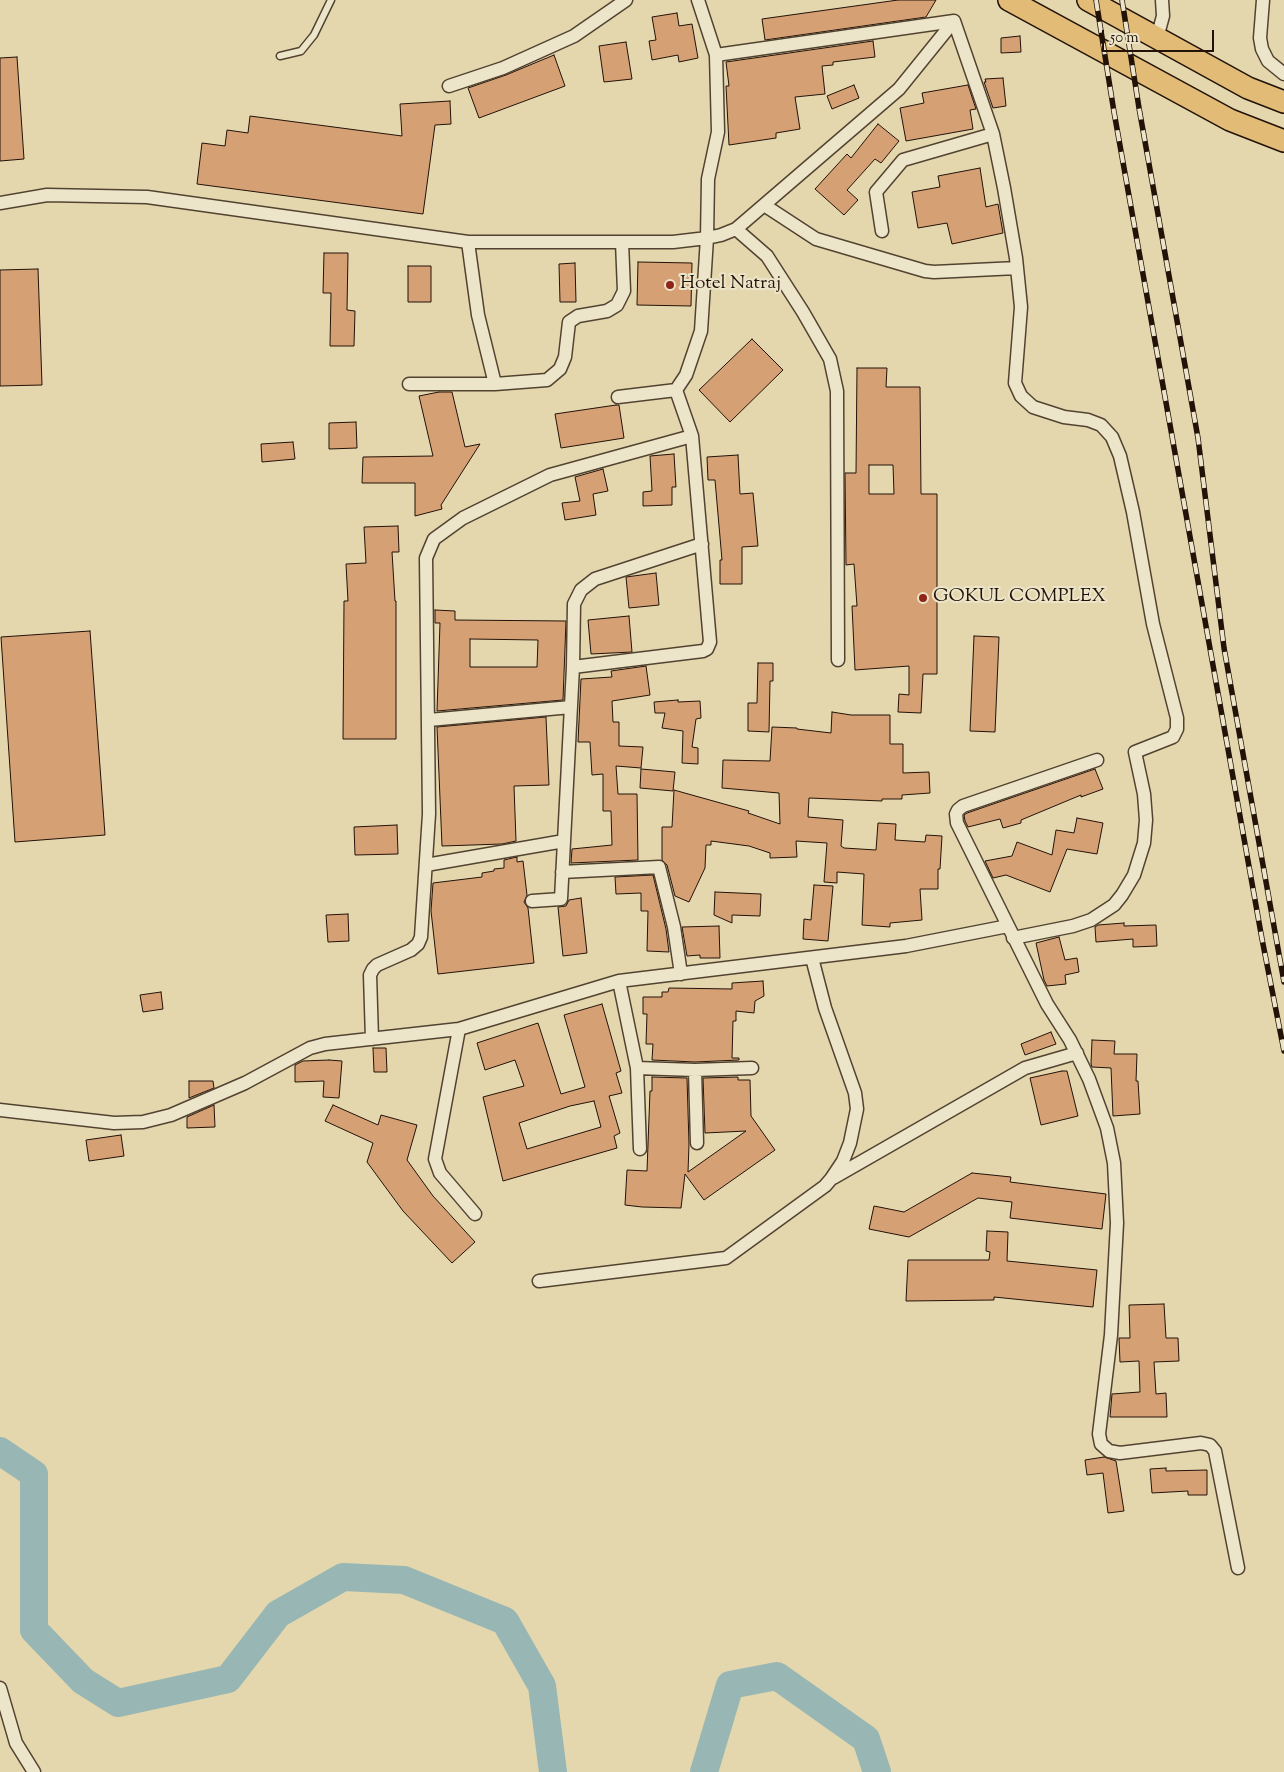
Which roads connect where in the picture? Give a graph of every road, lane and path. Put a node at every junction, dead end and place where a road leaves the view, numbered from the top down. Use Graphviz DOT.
graph roads {
  1 [pos="331,0"];
  2 [pos="626,0"];
  3 [pos="698,0"];
  4 [pos="1009,0"];
  5 [pos="1088,0"];
  6 [pos="1162,0"];
  7 [pos="1263,0"];
  8 [pos="954,21"];
  9 [pos="1158,38"];
  10 [pos="716,55"];
  11 [pos="280,56"];
  12 [pos="1284,74"];
  13 [pos="449,86"];
  14 [pos="1284,102"];
  15 [pos="993,134"];
  16 [pos="1284,141"];
  17 [pos="0,203"];
  18 [pos="764,205"];
  19 [pos="736,229"];
  20 [pos="882,231"];
  21 [pos="707,238"];
  22 [pos="468,242"];
  23 [pos="622,242"];
  24 [pos="1017,268"];
  25 [pos="409,384"];
  26 [pos="495,384"];
  27 [pos="676,390"];
  28 [pos="618,397"];
  29 [pos="692,436"];
  30 [pos="702,544"];
  31 [pos="838,660"];
  32 [pos="573,667"];
  33 [pos="571,707"];
  34 [pos="428,720"];
  35 [pos="1098,760"];
  36 [pos="564,840"];
  37 [pos="426,865"];
  38 [pos="562,872"];
  39 [pos="532,901"];
  40 [pos="1011,932"];
  41 [pos="812,958"];
  42 [pos="681,974"];
  43 [pos="619,981"];
  44 [pos="459,1029"];
  45 [pos="372,1039"];
  46 [pos="1077,1053"];
  47 [pos="637,1068"];
  48 [pos="752,1068"];
  49 [pos="695,1070"];
  50 [pos="0,1110"];
  51 [pos="697,1143"];
  52 [pos="640,1150"];
  53 [pos="831,1179"];
  54 [pos="475,1214"];
  55 [pos="539,1281"];
  56 [pos="1238,1568"];
  57 [pos="0,1688"];
  58 [pos="34,1772"];
  1 -- 11 [label="lane"];
  2 -- 13 [label="street"];
  3 -- 10 [label="street"];
  4 -- 16 [label="highway"];
  5 -- 9 [label="highway"];
  6 -- 9 [label="street"];
  7 -- 12 [label="street"];
  8 -- 10 [label="street"];
  8 -- 15 [label="street"];
  8 -- 18 [label="street"];
  9 -- 14 [label="highway"];
  10 -- 21 [label="street"];
  15 -- 20 [label="street"];
  15 -- 24 [label="street"];
  17 -- 22 [label="street"];
  18 -- 19 [label="street"];
  18 -- 24 [label="street"];
  19 -- 21 [label="street"];
  19 -- 31 [label="street"];
  21 -- 23 [label="street"];
  21 -- 27 [label="street"];
  22 -- 23 [label="street"];
  22 -- 26 [label="street"];
  23 -- 26 [label="street"];
  24 -- 40 [label="street"];
  25 -- 26 [label="street"];
  27 -- 28 [label="street"];
  27 -- 29 [label="street"];
  29 -- 30 [label="street"];
  29 -- 34 [label="street"];
  30 -- 32 [label="street"];
  30 -- 32 [label="street"];
  32 -- 33 [label="street"];
  33 -- 34 [label="street"];
  33 -- 36 [label="street"];
  34 -- 37 [label="street"];
  35 -- 40 [label="street"];
  36 -- 37 [label="street"];
  36 -- 38 [label="street"];
  37 -- 45 [label="street"];
  38 -- 39 [label="street"];
  38 -- 42 [label="street"];
  40 -- 41 [label="street"];
  40 -- 46 [label="street"];
  41 -- 42 [label="street"];
  41 -- 53 [label="street"];
  42 -- 43 [label="street"];
  43 -- 44 [label="street"];
  43 -- 47 [label="street"];
  44 -- 45 [label="street"];
  44 -- 54 [label="street"];
  45 -- 50 [label="street"];
  46 -- 53 [label="street"];
  46 -- 56 [label="street"];
  47 -- 49 [label="street"];
  47 -- 52 [label="street"];
  48 -- 49 [label="street"];
  49 -- 51 [label="street"];
  53 -- 55 [label="street"];
  57 -- 58 [label="street"];
}
